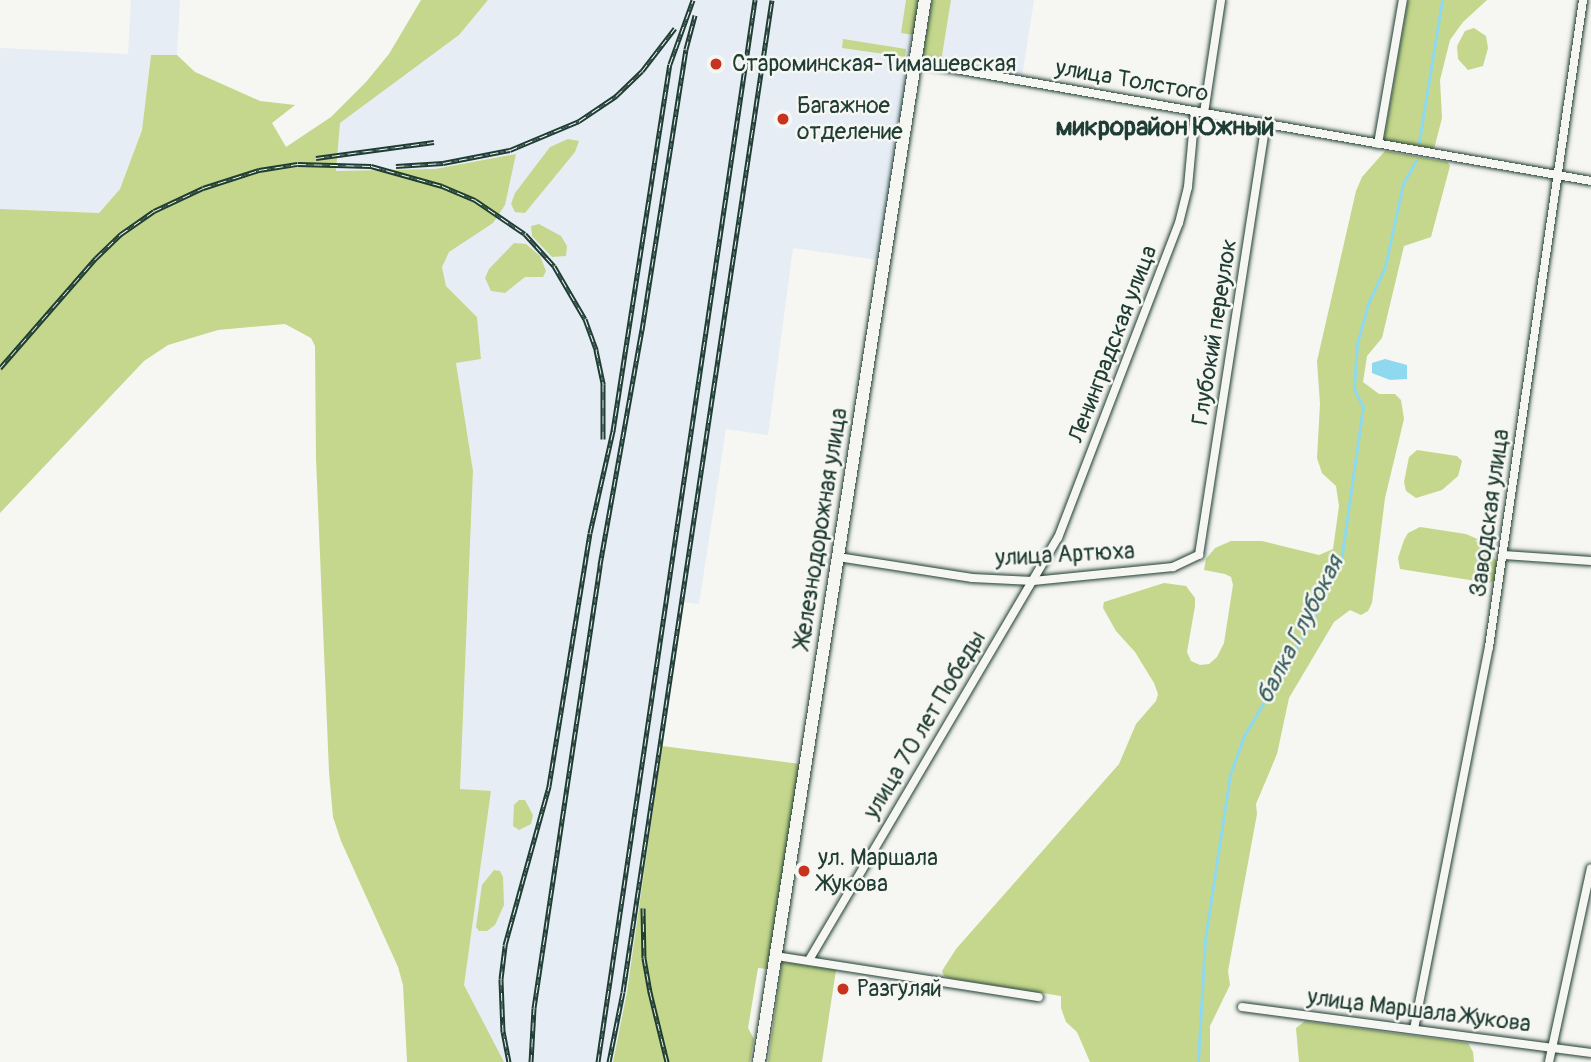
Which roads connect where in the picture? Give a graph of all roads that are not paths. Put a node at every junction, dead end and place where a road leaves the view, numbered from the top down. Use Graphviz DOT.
graph roads {
  1 [pos="925,0"];
  2 [pos="1222,0"];
  3 [pos="1404,0"];
  4 [pos="1583,0"];
  5 [pos="915,62"];
  6 [pos="1199,112"];
  7 [pos="1266,124"];
  8 [pos="1378,144"];
  9 [pos="1557,176"];
  10 [pos="1591,181"];
  11 [pos="1202,547"];
  12 [pos="1504,555"];
  13 [pos="838,557"];
  14 [pos="1591,561"];
  15 [pos="1033,581"];
  16 [pos="1591,868"];
  17 [pos="776,956"];
  18 [pos="808,960"];
  19 [pos="1039,997"];
  20 [pos="1242,1007"];
  21 [pos="1415,1029"];
  22 [pos="1550,1048"];
  23 [pos="1591,1053"];
  24 [pos="759,1062"];
  25 [pos="1549,1062"];
  1 -- 5 [label="main road, Железнодорожная улица"];
  2 -- 6 [label="street, Ленинградская улица"];
  3 -- 8 [label="street"];
  4 -- 9 [label="street, Заводская улица"];
  5 -- 6 [label="street, улица Толстого"];
  5 -- 13 [label="main road, Железнодорожная улица"];
  6 -- 7 [label="street, улица Толстого"];
  6 -- 15 [label="street, Ленинградская улица"];
  7 -- 8 [label="street, улица Толстого"];
  7 -- 11 [label="street, Глубокий переулок"];
  8 -- 9 [label="street, улица Толстого"];
  9 -- 10 [label="street, улица Толстого"];
  9 -- 12 [label="street, Заводская улица"];
  11 -- 15 [label="street, улица Артюха"];
  12 -- 14 [label="street"];
  12 -- 21 [label="street, Заводская улица"];
  13 -- 15 [label="street, улица Артюха"];
  13 -- 17 [label="main road, Железнодорожная улица"];
  15 -- 18 [label="street, улица 70 лет Победы"];
  16 -- 22 [label="street"];
  17 -- 18 [label="street"];
  17 -- 24 [label="main road, Железнодорожная улица"];
  18 -- 19 [label="street"];
  20 -- 21 [label="street, улица Маршала Жукова"];
  21 -- 22 [label="street, улица Маршала Жукова"];
  22 -- 23 [label="street, улица Маршала Жукова"];
  22 -- 25 [label="street"];
}
